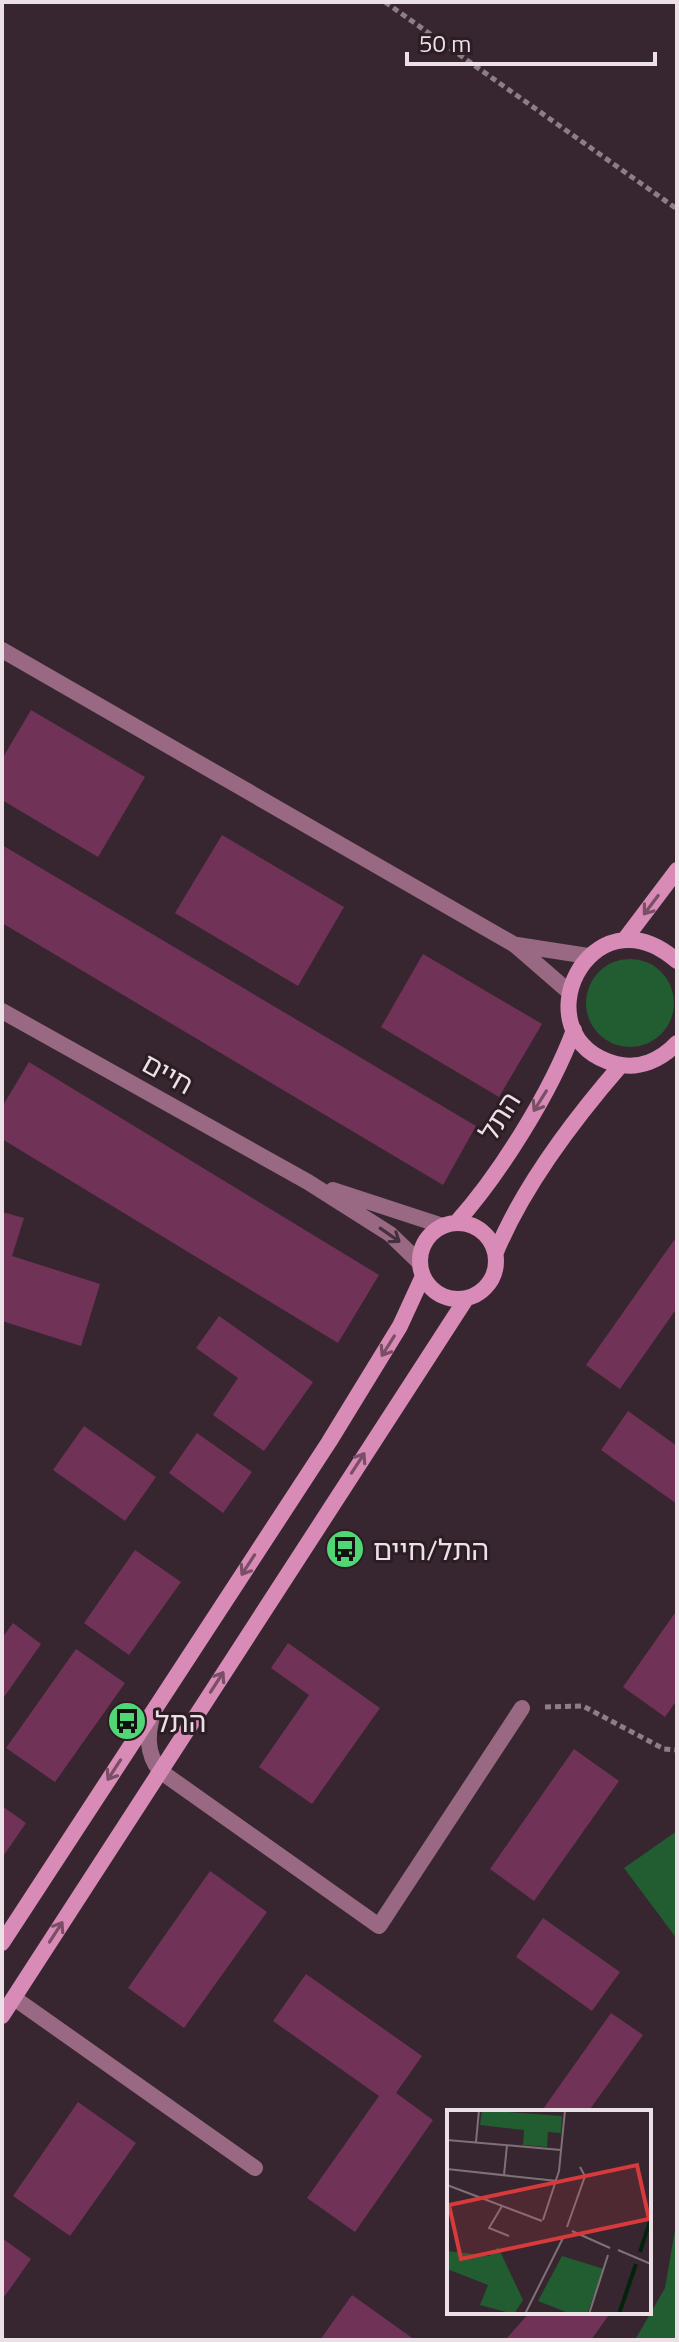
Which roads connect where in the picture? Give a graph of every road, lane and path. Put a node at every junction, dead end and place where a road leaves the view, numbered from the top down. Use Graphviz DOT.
graph roads {
  1 [pos="385,2"];
  2 [pos="677,209"];
  3 [pos="2,650"];
  4 [pos="677,870"];
  5 [pos="625,939"];
  6 [pos="515,945"];
  7 [pos="588,956"];
  8 [pos="677,961"];
  9 [pos="568,991"];
  10 [pos="2,1011"];
  11 [pos="574,1030"];
  12 [pos="674,1051"];
  13 [pos="621,1065"];
  14 [pos="308,1182"];
  15 [pos="449,1224"];
  16 [pos="496,1252"];
  17 [pos="422,1270"];
  18 [pos="466,1299"];
  19 [pos="156,1704"];
  20 [pos="522,1708"];
  21 [pos="677,1750"];
  22 [pos="160,1771"];
  23 [pos="2,1943"];
  24 [pos="14,1998"];
  25 [pos="2,2016"];
  26 [pos="255,2168"];
  1 -- 2 [label="path"];
  3 -- 6 [label="street"];
  4 -- 5 [label="main road, one-way"];
  5 -- 7 [label="main road"];
  5 -- 8 [label="main road"];
  6 -- 7 [label="street"];
  6 -- 9 [label="street"];
  7 -- 9 [label="main road"];
  9 -- 11 [label="main road"];
  10 -- 14 [label="street, חיים"];
  11 -- 13 [label="main road"];
  11 -- 15 [label="main road, התל, one-way"];
  12 -- 13 [label="main road"];
  13 -- 16 [label="main road"];
  14 -- 15 [label="street, חיים"];
  14 -- 17 [label="street, חיים, one-way"];
  15 -- 16 [label="main road"];
  15 -- 17 [label="main road"];
  16 -- 18 [label="main road"];
  17 -- 18 [label="main road"];
  17 -- 19 [label="main road, one-way"];
  22 -- 18 [label="main road, one-way"];
  19 -- 22 [label="street"];
  19 -- 23 [label="main road, one-way"];
  20 -- 21 [label="path"];
  20 -- 22 [label="street"];
  24 -- 22 [label="main road, one-way"];
  24 -- 25 [label="main road"];
  24 -- 26 [label="street"];
}
